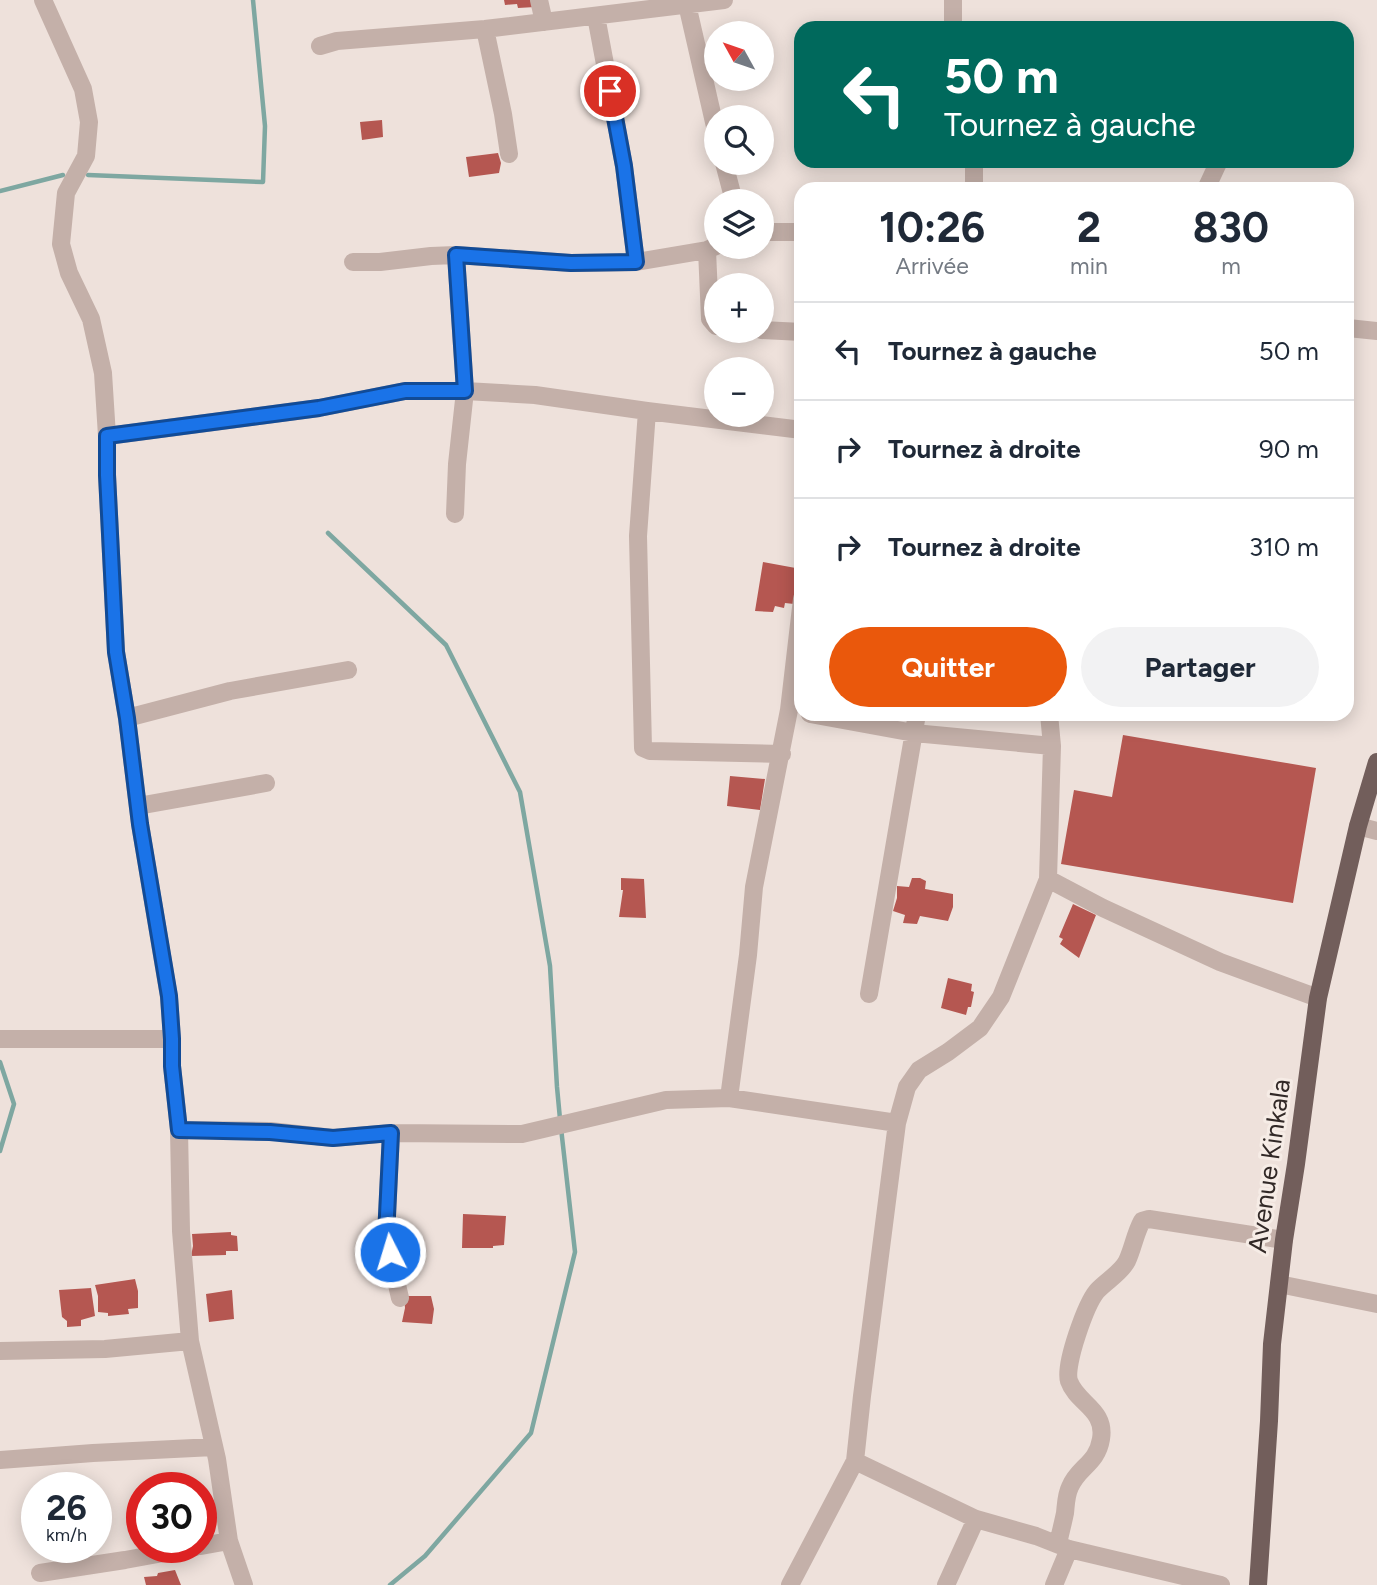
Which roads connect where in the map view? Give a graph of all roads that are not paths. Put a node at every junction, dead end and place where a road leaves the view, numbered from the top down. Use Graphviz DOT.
graph roads {
  1 [pos="43,0"];
  2 [pos="539,0"];
  3 [pos="724,0"];
  4 [pos="953,0"];
  5 [pos="687,2"];
  6 [pos="596,16"];
  7 [pos="953,21"];
  8 [pos="544,22"];
  9 [pos="485,29"];
  10 [pos="320,46"];
  11 [pos="710,105"];
  12 [pos="509,154"];
  13 [pos="774,232"];
  14 [pos="794,232"];
  15 [pos="704,249"];
  16 [pos="456,255"];
  17 [pos="353,262"];
  18 [pos="636,262"];
  19 [pos="1354,329"];
  20 [pos="774,331"];
  21 [pos="1377,331"];
  22 [pos="794,332"];
  23 [pos="465,391"];
  24 [pos="648,411"];
  25 [pos="794,429"];
  26 [pos="107,436"];
  27 [pos="455,514"];
  28 [pos="348,670"];
  29 [pos="794,714"];
  30 [pos="127,718"];
  31 [pos="848,721"];
  32 [pos="916,721"];
  33 [pos="1050,721"];
  34 [pos="914,733"];
  35 [pos="1052,746"];
  36 [pos="782,754"];
  37 [pos="1377,762"];
  38 [pos="266,783"];
  39 [pos="138,806"];
  40 [pos="1358,826"];
  41 [pos="1377,831"];
  42 [pos="1048,879"];
  43 [pos="869,994"];
  44 [pos="1318,998"];
  45 [pos="0,1038"];
  46 [pos="172,1039"];
  47 [pos="729,1098"];
  48 [pos="897,1123"];
  49 [pos="179,1130"];
  50 [pos="391,1133"];
  51 [pos="1284,1240"];
  52 [pos="1279,1284"];
  53 [pos="400,1298"];
  54 [pos="1377,1304"];
  55 [pos="190,1341"];
  56 [pos="0,1351"];
  57 [pos="214,1447"];
  58 [pos="0,1461"];
  59 [pos="855,1461"];
  60 [pos="976,1519"];
  61 [pos="229,1541"];
  62 [pos="217,1543"];
  63 [pos="1064,1546"];
  64 [pos="126,1560"];
  65 [pos="40,1573"];
  66 [pos="244,1585"];
  67 [pos="790,1585"];
  68 [pos="946,1585"];
  69 [pos="1054,1585"];
  70 [pos="1221,1585"];
  71 [pos="1258,1585"];
  1 -- 26 [label="street"];
  2 -- 8 [label="street"];
  3 -- 5 [label="street"];
  4 -- 7 [label="street"];
  5 -- 6 [label="street"];
  5 -- 11 [label="street"];
  6 -- 8 [label="street"];
  6 -- 18 [label="street"];
  8 -- 9 [label="street"];
  9 -- 10 [label="street"];
  9 -- 12 [label="street"];
  13 -- 14 [label="street"];
  15 -- 18 [label="street"];
  16 -- 17 [label="street"];
  16 -- 18 [label="street"];
  16 -- 23 [label="street"];
  19 -- 21 [label="street"];
  20 -- 22 [label="street"];
  23 -- 24 [label="street"];
  23 -- 26 [label="street"];
  23 -- 27 [label="street"];
  24 -- 25 [label="street"];
  24 -- 36 [label="street"];
  26 -- 30 [label="street"];
  28 -- 30 [label="street"];
  29 -- 36 [label="street"];
  30 -- 39 [label="street"];
  31 -- 34 [label="street"];
  32 -- 34 [label="street"];
  33 -- 35 [label="street"];
  34 -- 35 [label="street"];
  34 -- 43 [label="street"];
  35 -- 42 [label="street"];
  36 -- 47 [label="street"];
  37 -- 40 [label="main road, Avenue Kinkala"];
  38 -- 39 [label="street"];
  39 -- 46 [label="street"];
  40 -- 41 [label="street"];
  40 -- 44 [label="main road, Avenue Kinkala"];
  42 -- 44 [label="street"];
  42 -- 48 [label="street"];
  44 -- 51 [label="main road, Avenue Kinkala"];
  45 -- 46 [label="street"];
  46 -- 49 [label="street"];
  47 -- 48 [label="street"];
  47 -- 50 [label="street"];
  48 -- 59 [label="street"];
  49 -- 50 [label="street"];
  49 -- 55 [label="street"];
  50 -- 53 [label="street"];
  51 -- 52 [label="main road, Avenue Kinkala"];
  51 -- 63 [label="street"];
  52 -- 54 [label="street"];
  52 -- 71 [label="main road, Avenue Kinkala"];
  55 -- 56 [label="street"];
  55 -- 57 [label="street"];
  57 -- 58 [label="street"];
  57 -- 61 [label="street"];
  59 -- 60 [label="street"];
  59 -- 67 [label="street"];
  60 -- 63 [label="street"];
  60 -- 68 [label="street"];
  61 -- 62 [label="street"];
  61 -- 66 [label="street"];
  63 -- 69 [label="street"];
  63 -- 70 [label="street"];
  64 -- 65 [label="street"];
}
